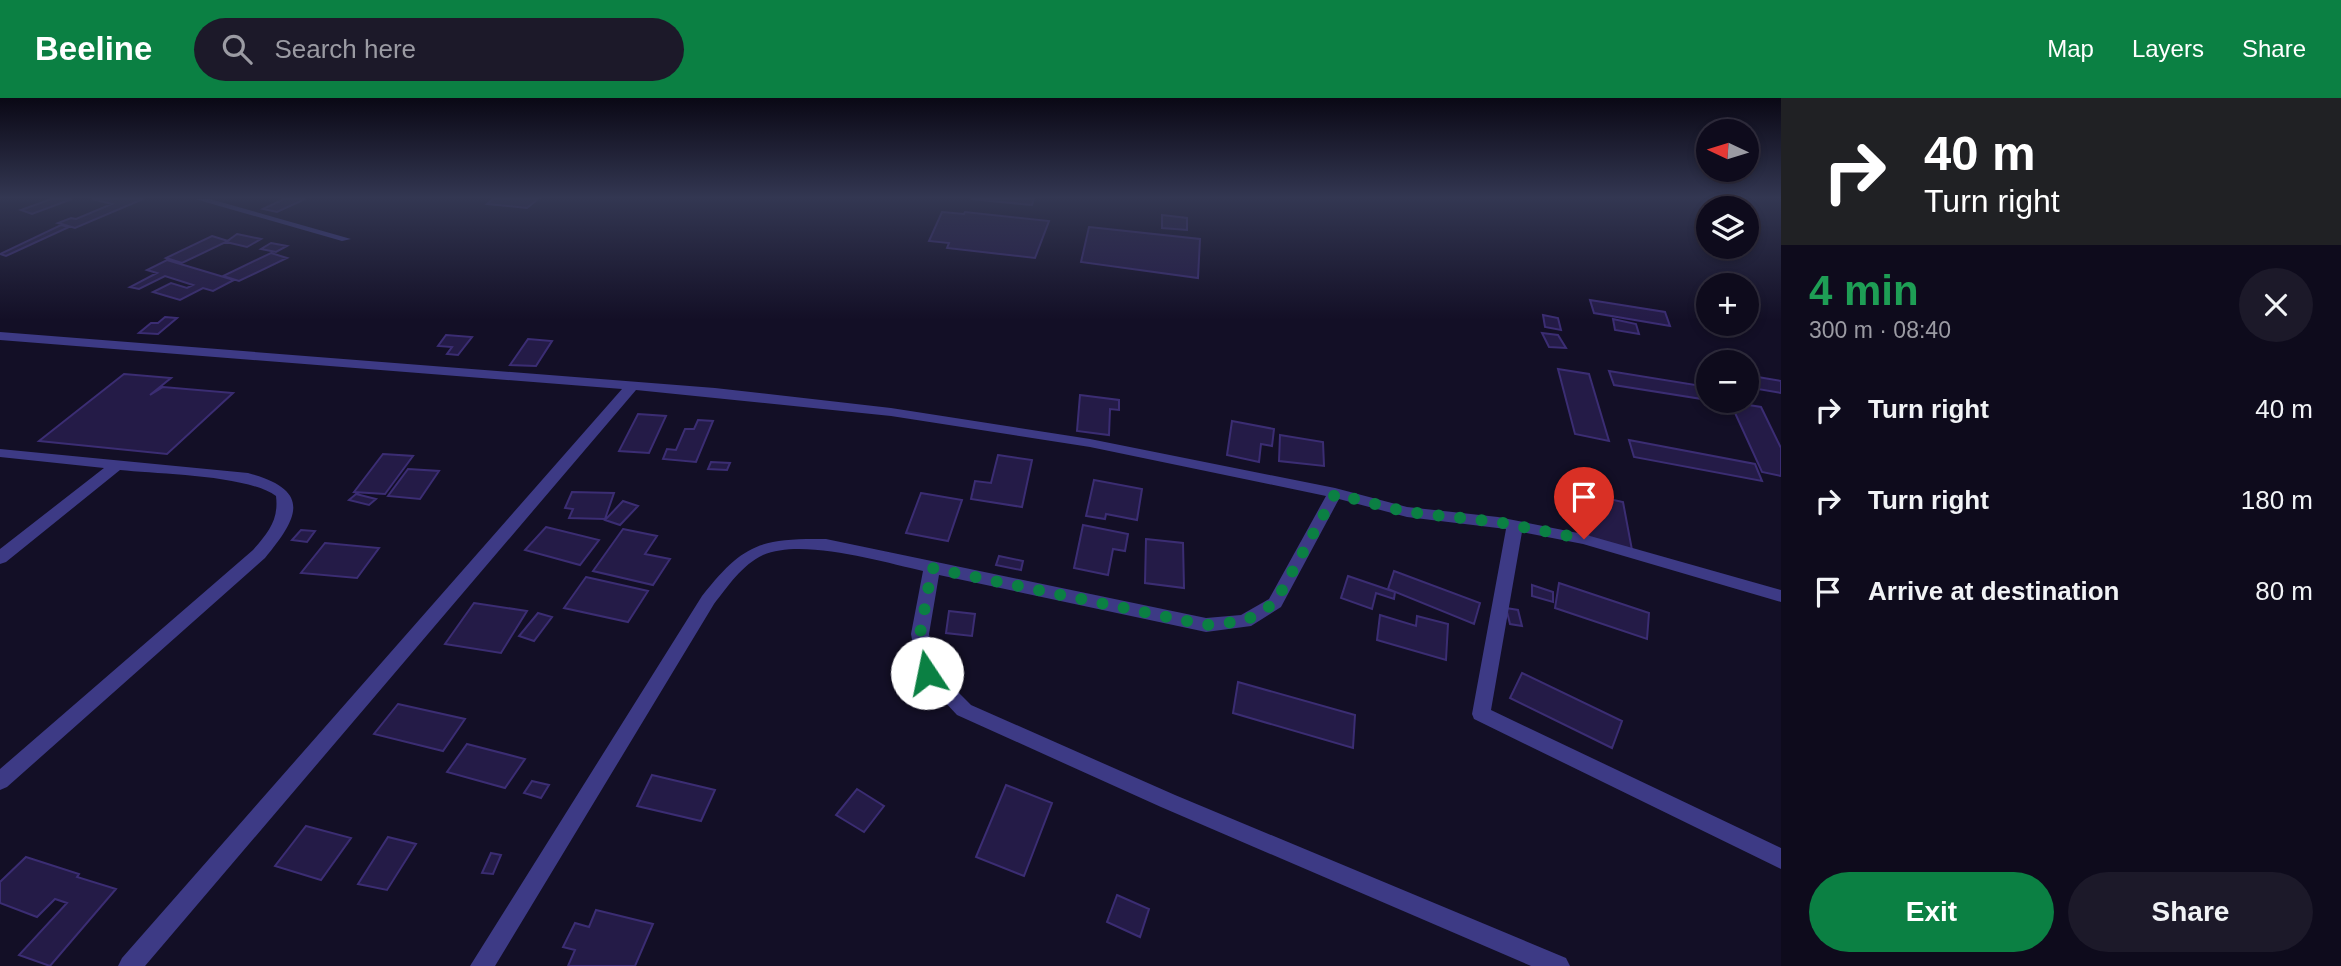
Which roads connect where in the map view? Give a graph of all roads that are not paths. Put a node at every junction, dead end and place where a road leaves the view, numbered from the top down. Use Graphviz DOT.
graph roads {
  1 [pos="0,336"];
  2 [pos="632,386"];
  3 [pos="0,453"];
  4 [pos="118,464"];
  5 [pos="1335,494"];
  6 [pos="1515,525"];
  7 [pos="0,558"];
  8 [pos="932,568"];
  9 [pos="1781,596"];
  10 [pos="0,781"];
  11 [pos="1781,859"];
  12 [pos="130,966"];
  13 [pos="482,966"];
  14 [pos="1558,966"];
  1 -- 2 [label="street"];
  2 -- 5 [label="street"];
  2 -- 12 [label="street"];
  3 -- 4 [label="street"];
  4 -- 7 [label="street"];
  4 -- 10 [label="street"];
  5 -- 6 [label="street"];
  5 -- 8 [label="street"];
  6 -- 9 [label="street"];
  6 -- 11 [label="street"];
  8 -- 13 [label="street"];
  8 -- 14 [label="street"];
}
